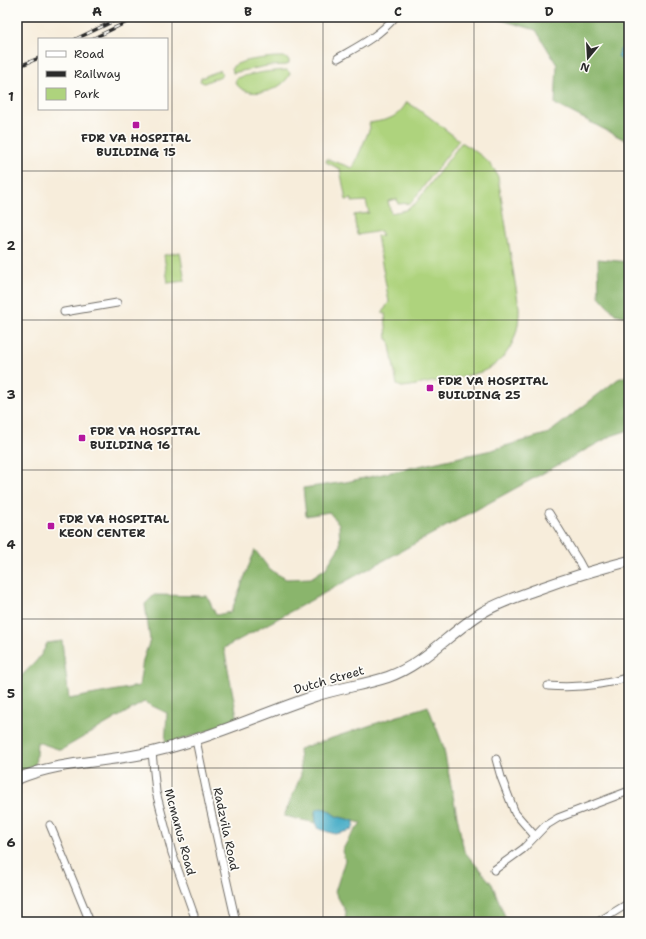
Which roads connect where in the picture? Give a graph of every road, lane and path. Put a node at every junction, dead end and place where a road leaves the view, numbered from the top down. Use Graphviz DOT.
graph roads {
  1 [pos="395,17"];
  2 [pos="338,58"];
  3 [pos="117,303"];
  4 [pos="64,312"];
  5 [pos="549,513"];
  6 [pos="629,561"];
  7 [pos="585,573"];
  8 [pos="629,677"];
  9 [pos="548,686"];
  10 [pos="196,740"];
  11 [pos="152,752"];
  12 [pos="496,759"];
  13 [pos="17,779"];
  14 [pos="629,791"];
  15 [pos="50,825"];
  16 [pos="535,836"];
  17 [pos="494,870"];
  18 [pos="629,903"];
  19 [pos="194,915"];
  20 [pos="90,922"];
  21 [pos="236,922"];
  22 [pos="598,922"];
  1 -- 2 [label="street"];
  3 -- 4 [label="street"];
  5 -- 7 [label="street"];
  6 -- 7 [label="street, Dutch Street"];
  7 -- 10 [label="street, Dutch Street"];
  8 -- 9 [label="street"];
  10 -- 11 [label="street, Dutch Street"];
  10 -- 21 [label="street, Radzvila Road"];
  11 -- 13 [label="street, Dutch Street"];
  11 -- 19 [label="street, Mcmanus Road"];
  12 -- 16 [label="street"];
  14 -- 16 [label="street"];
  15 -- 20 [label="street"];
  16 -- 17 [label="street"];
  18 -- 22 [label="street"];
}
